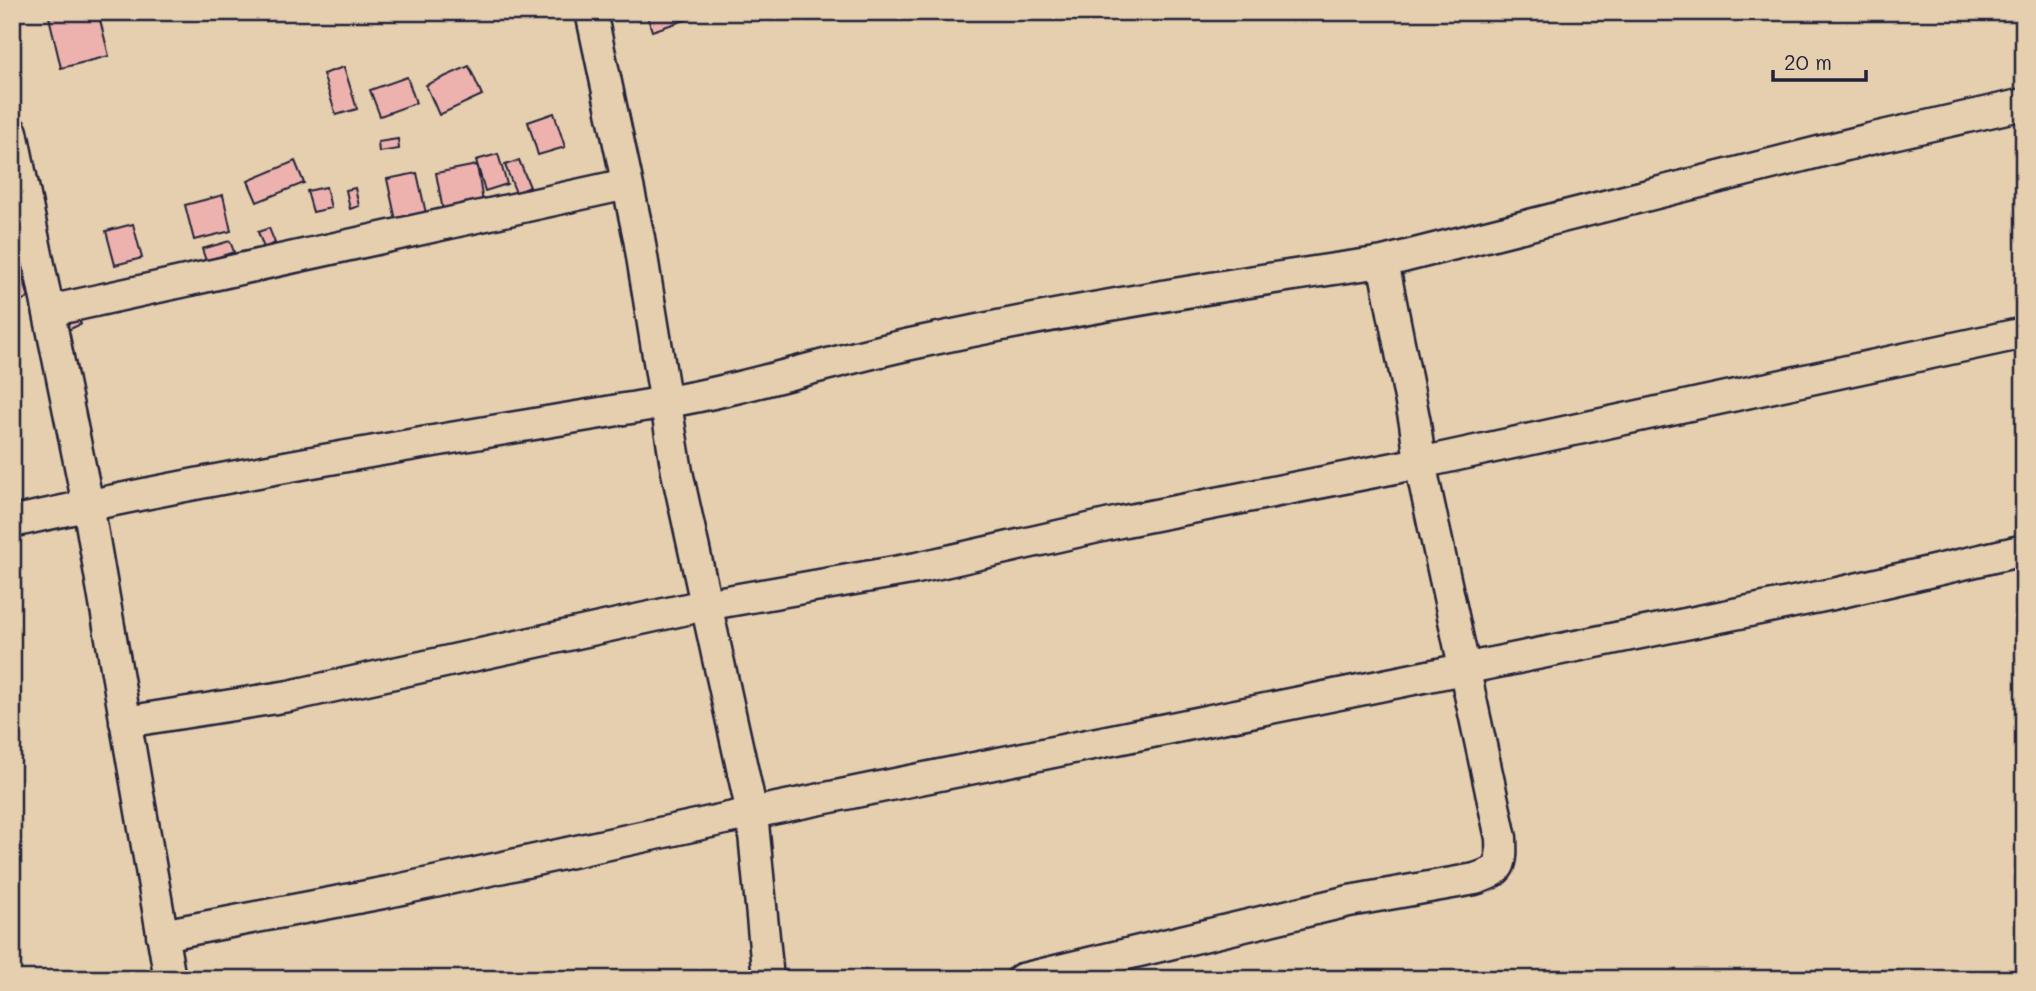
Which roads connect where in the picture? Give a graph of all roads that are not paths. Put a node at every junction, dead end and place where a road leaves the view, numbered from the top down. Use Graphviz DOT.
graph roads {
  1 [pos="591,12"];
  2 [pos="2024,104"];
  3 [pos="12,132"];
  4 [pos="627,184"];
  5 [pos="1383,262"];
  6 [pos="49,311"];
  7 [pos="2024,333"];
  8 [pos="663,403"];
  9 [pos="1420,463"];
  10 [pos="88,505"];
  11 [pos="12,522"];
  12 [pos="2024,550"];
  13 [pos="705,606"];
  14 [pos="1466,669"];
  15 [pos="125,722"];
  16 [pos="752,813"];
  17 [pos="162,935"];
  18 [pos="170,979"];
  19 [pos="768,979"];
  20 [pos="1022,979"];
  1 -- 4 [label="street"];
  2 -- 5 [label="street"];
  3 -- 6 [label="street"];
  4 -- 6 [label="street"];
  4 -- 8 [label="street"];
  5 -- 8 [label="street"];
  5 -- 9 [label="street"];
  6 -- 10 [label="street"];
  7 -- 9 [label="street"];
  8 -- 10 [label="street"];
  8 -- 13 [label="street"];
  9 -- 13 [label="street"];
  9 -- 14 [label="street"];
  10 -- 11 [label="street"];
  10 -- 15 [label="street"];
  12 -- 14 [label="street"];
  13 -- 15 [label="street"];
  13 -- 16 [label="street"];
  14 -- 16 [label="street"];
  14 -- 20 [label="street"];
  15 -- 17 [label="street"];
  16 -- 17 [label="street"];
  16 -- 19 [label="street"];
  17 -- 18 [label="street"];
}
